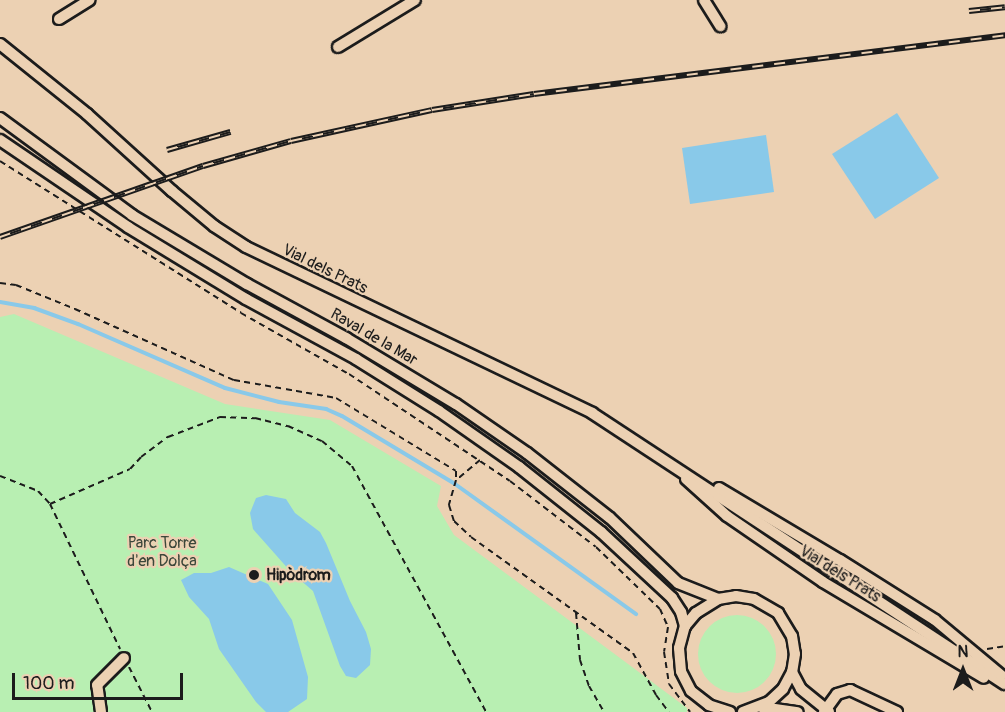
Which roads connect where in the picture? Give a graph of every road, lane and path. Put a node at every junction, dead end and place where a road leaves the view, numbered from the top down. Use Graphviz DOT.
graph roads {
  1 [pos="89,0"];
  2 [pos="415,0"];
  3 [pos="704,0"];
  4 [pos="59,19"];
  5 [pos="720,26"];
  6 [pos="0,44"];
  7 [pos="338,47"];
  8 [pos="0,118"];
  9 [pos="0,140"];
  10 [pos="0,160"];
  11 [pos="0,283"];
  12 [pos="480,460"];
  13 [pos="674,465"];
  14 [pos="0,476"];
  15 [pos="456,480"];
  16 [pos="50,504"];
  17 [pos="718,599"];
  18 [pos="576,613"];
  19 [pos="685,626"];
  20 [pos="1005,646"];
  21 [pos="976,652"];
  22 [pos="124,658"];
  23 [pos="792,672"];
  24 [pos="1005,678"];
  25 [pos="1005,686"];
  26 [pos="761,707"];
  27 [pos="710,709"];
  28 [pos="827,711"];
  29 [pos="101,712"];
  30 [pos="152,712"];
  31 [pos="486,712"];
  32 [pos="604,712"];
  33 [pos="669,712"];
  34 [pos="690,712"];
  35 [pos="730,712"];
  36 [pos="744,712"];
  37 [pos="798,712"];
  38 [pos="897,712"];
  1 -- 4 [label="street"];
  2 -- 7 [label="street"];
  3 -- 5 [label="street"];
  6 -- 13 [label="street, Vial dels Prats"];
  8 -- 17 [label="street, Raval de la Mar"];
  9 -- 19 [label="street, Raval de la Mar"];
  10 -- 12 [label="path"];
  11 -- 15 [label="path"];
  12 -- 15 [label="path"];
  12 -- 34 [label="path"];
  13 -- 21 [label="street, Vial dels Prats"];
  13 -- 25 [label="street, Vial dels Prats"];
  14 -- 16 [label="path"];
  15 -- 18 [label="path"];
  16 -- 22 [label="path"];
  16 -- 31 [label="path"];
  17 -- 19 [label="street"];
  17 -- 23 [label="street, Raval de la Mar"];
  18 -- 32 [label="path"];
  18 -- 33 [label="path"];
  19 -- 27 [label="street"];
  20 -- 21 [label="path"];
  21 -- 24 [label="street, Vial dels Prats"];
  22 -- 29 [label="street"];
  22 -- 30 [label="path"];
  23 -- 26 [label="street"];
  23 -- 28 [label="street"];
  26 -- 36 [label="street"];
  26 -- 37 [label="street"];
  27 -- 35 [label="street"];
  28 -- 38 [label="street"];
}
